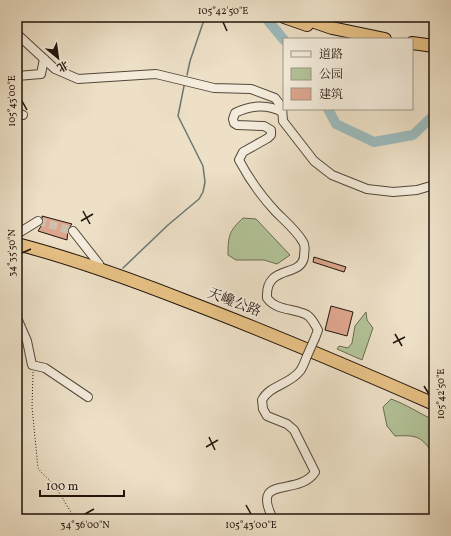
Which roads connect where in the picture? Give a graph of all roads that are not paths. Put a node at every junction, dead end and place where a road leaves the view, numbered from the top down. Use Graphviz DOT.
graph roads {
  1 [pos="284,17"];
  2 [pos="300,17"];
  3 [pos="17,34"];
  4 [pos="354,38"];
  5 [pos="380,38"];
  6 [pos="413,43"];
  7 [pos="434,46"];
  8 [pos="413,48"];
  9 [pos="434,51"];
  10 [pos="44,59"];
  11 [pos="17,76"];
  12 [pos="282,112"];
  13 [pos="434,185"];
  14 [pos="38,221"];
  15 [pos="74,231"];
  16 [pos="17,234"];
  17 [pos="17,239"];
  18 [pos="17,244"];
  19 [pos="99,264"];
  20 [pos="17,318"];
  21 [pos="88,397"];
  22 [pos="434,397"];
  23 [pos="434,404"];
  24 [pos="273,519"];
  1 -- 4 [label="highway"];
  2 -- 5 [label="highway"];
  3 -- 10 [label="street"];
  6 -- 7 [label="highway"];
  8 -- 9 [label="highway"];
  10 -- 11 [label="street"];
  10 -- 12 [label="street"];
  12 -- 13 [label="street"];
  12 -- 24 [label="street, bridge"];
  14 -- 16 [label="street"];
  15 -- 19 [label="street"];
  17 -- 19 [label="highway, 天巉公路"];
  18 -- 23 [label="highway, 天巉公路"];
  19 -- 22 [label="highway, 天巉公路"];
  20 -- 21 [label="street"];
}
